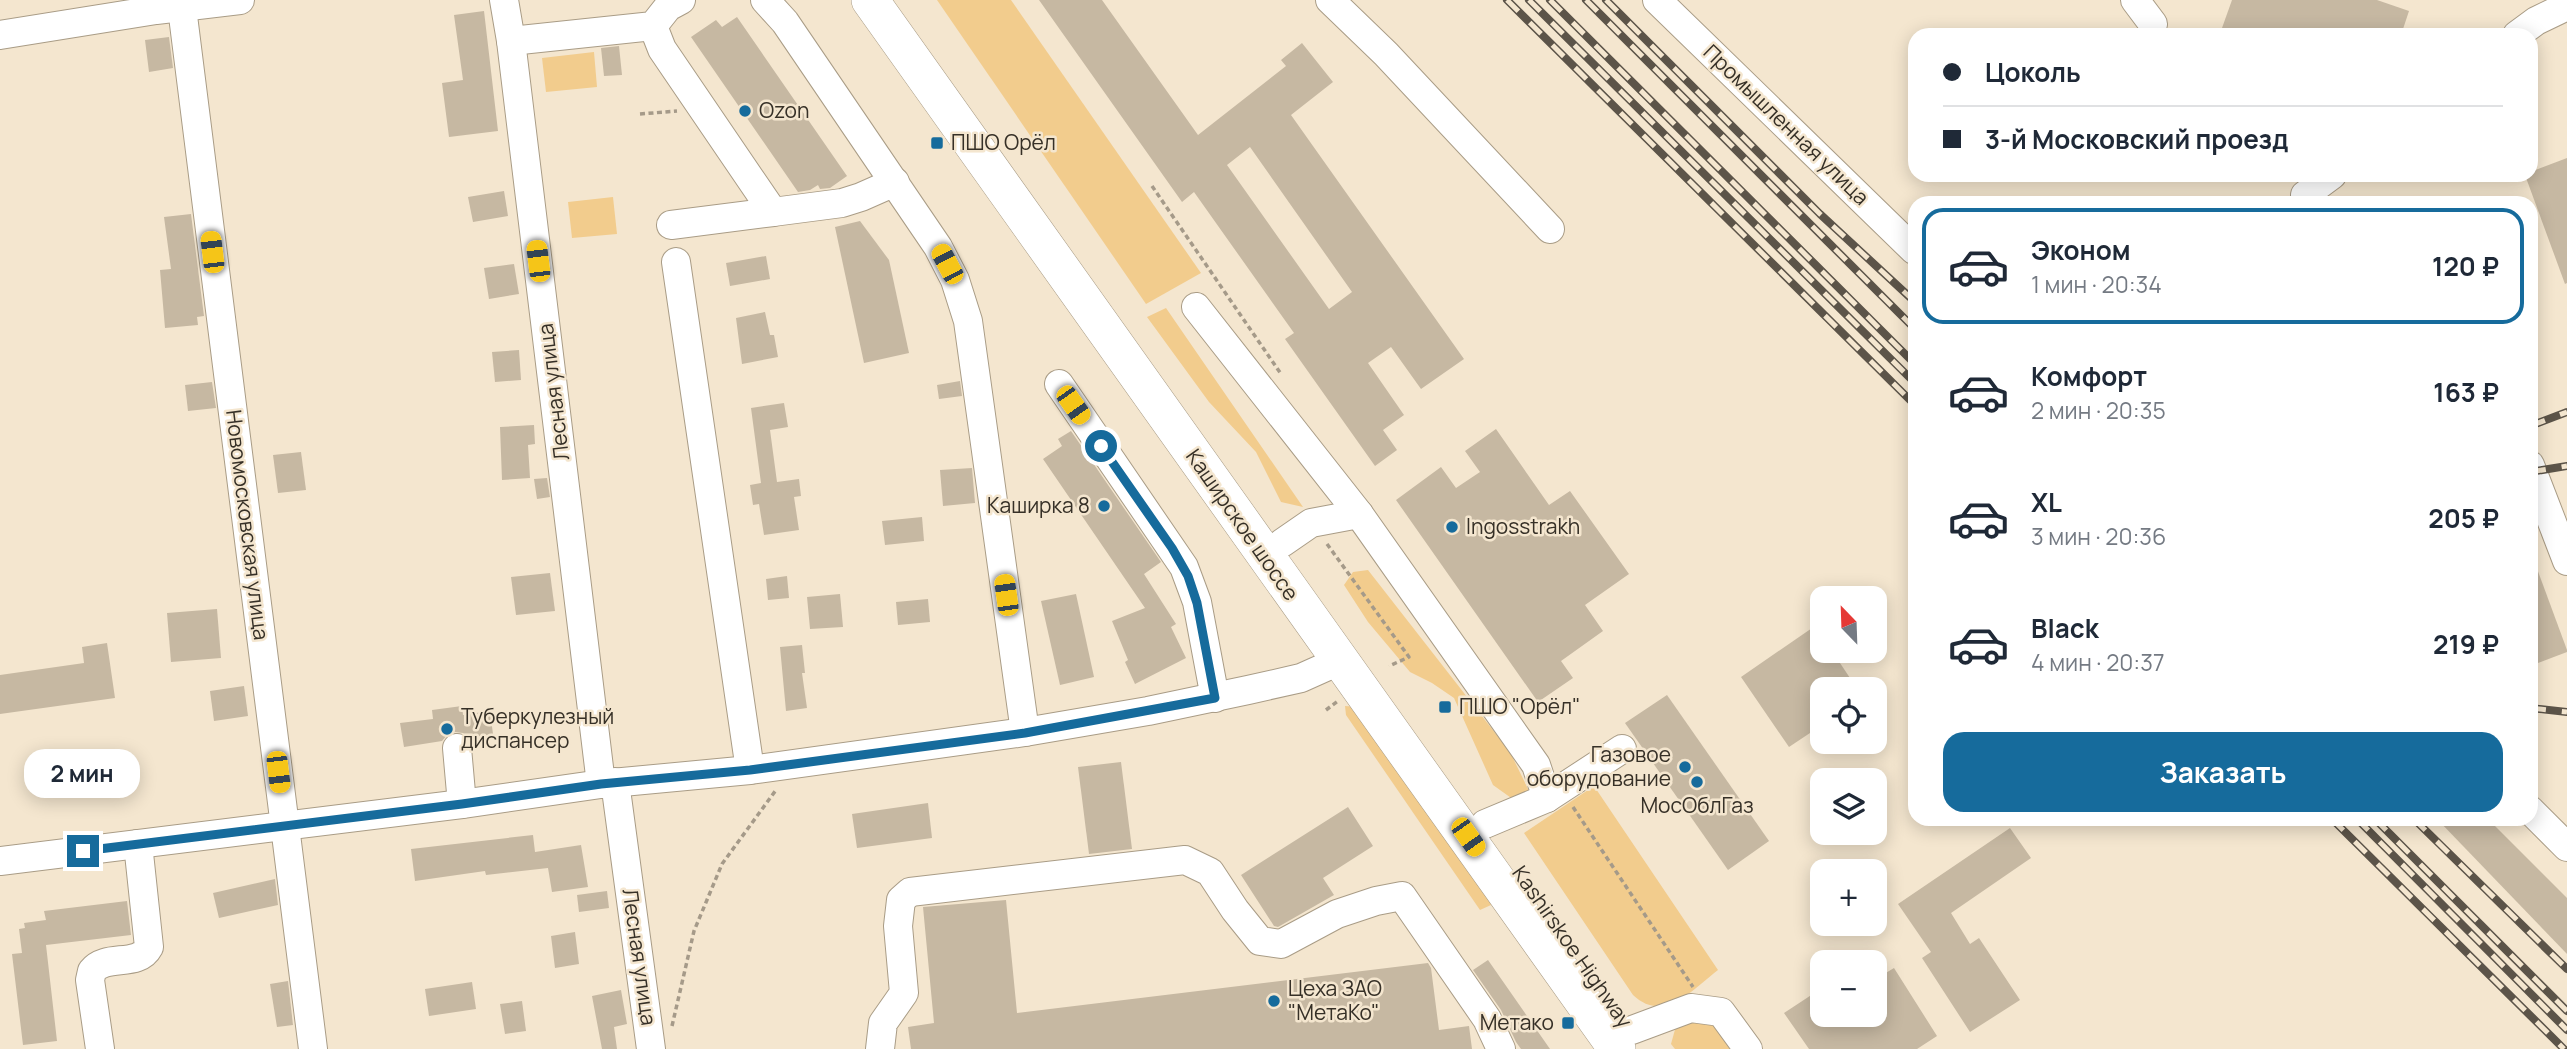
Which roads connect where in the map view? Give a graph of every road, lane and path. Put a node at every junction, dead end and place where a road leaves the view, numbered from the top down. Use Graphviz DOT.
graph roads {
  1 [pos="240,0"];
  2 [pos="504,0"];
  3 [pos="681,0"];
  4 [pos="765,0"];
  5 [pos="870,0"];
  6 [pos="900,0"];
  7 [pos="1331,0"];
  8 [pos="1657,0"];
  9 [pos="2135,0"];
  10 [pos="181,3"];
  11 [pos="2567,6"];
  12 [pos="2154,24"];
  13 [pos="653,26"];
  14 [pos="2526,28"];
  15 [pos="0,35"];
  16 [pos="512,41"];
  17 [pos="702,109"];
  18 [pos="640,114"];
  19 [pos="895,182"];
  20 [pos="2324,182"];
  21 [pos="2309,196"];
  22 [pos="773,212"];
  23 [pos="671,225"];
  24 [pos="1550,229"];
  25 [pos="1908,244"];
  26 [pos="676,262"];
  27 [pos="1196,307"];
  28 [pos="1059,384"];
  29 [pos="2538,486"];
  30 [pos="1359,514"];
  31 [pos="1297,533"];
  32 [pos="2567,561"];
  33 [pos="1339,661"];
  34 [pos="1389,666"];
  35 [pos="1215,698"];
  36 [pos="1025,733"];
  37 [pos="457,748"];
  38 [pos="1622,749"];
  39 [pos="795,763"];
  40 [pos="750,770"];
  41 [pos="608,783"];
  42 [pos="1547,798"];
  43 [pos="462,804"];
  44 [pos="2538,818"];
  45 [pos="1485,824"];
  46 [pos="285,826"];
  47 [pos="138,844"];
  48 [pos="2567,847"];
  49 [pos="0,861"];
  50 [pos="660,1042"];
  51 [pos="1631,1043"];
  52 [pos="100,1049"];
  53 [pos="313,1049"];
  54 [pos="880,1049"];
  55 [pos="1501,1049"];
  56 [pos="1748,1049"];
  1 -- 10 [label="street"];
  2 -- 16 [label="street, Лесная улица"];
  3 -- 13 [label="street"];
  4 -- 19 [label="street"];
  5 -- 33 [label="main road, Каширское шоссе"];
  6 -- 31 [label="main road, Каширское шоссе"];
  7 -- 24 [label="street"];
  8 -- 25 [label="street, Промышленная улица"];
  9 -- 12 [label="street"];
  10 -- 15 [label="street"];
  10 -- 46 [label="street, Новомосковская улица"];
  11 -- 14 [label="street"];
  13 -- 16 [label="street"];
  13 -- 17 [label="street"];
  16 -- 41 [label="street, Лесная улица"];
  17 -- 18 [label="path"];
  17 -- 22 [label="street"];
  19 -- 22 [label="street"];
  19 -- 36 [label="street"];
  20 -- 21 [label="street"];
  22 -- 23 [label="street"];
  26 -- 40 [label="street"];
  27 -- 30 [label="street"];
  28 -- 35 [label="street"];
  29 -- 32 [label="street"];
  30 -- 31 [label="street"];
  30 -- 42 [label="street"];
  31 -- 34 [label="path"];
  31 -- 45 [label="main road, Kashirskoe Highway"];
  33 -- 35 [label="street"];
  33 -- 51 [label="main road, Каширское шоссе"];
  35 -- 36 [label="street"];
  36 -- 39 [label="street"];
  37 -- 43 [label="street"];
  38 -- 42 [label="street"];
  39 -- 40 [label="street"];
  39 -- 50 [label="path"];
  40 -- 41 [label="street"];
  41 -- 43 [label="street"];
  41 -- 50 [label="street, Лесная улица"];
  42 -- 45 [label="street"];
  43 -- 46 [label="street"];
  44 -- 48 [label="street"];
  45 -- 51 [label="main road, Kashirskoe Highway"];
  46 -- 47 [label="street"];
  46 -- 53 [label="street, Новомосковская улица"];
  47 -- 49 [label="street"];
  47 -- 52 [label="street"];
  51 -- 56 [label="street"];
  54 -- 55 [label="street"];
}
